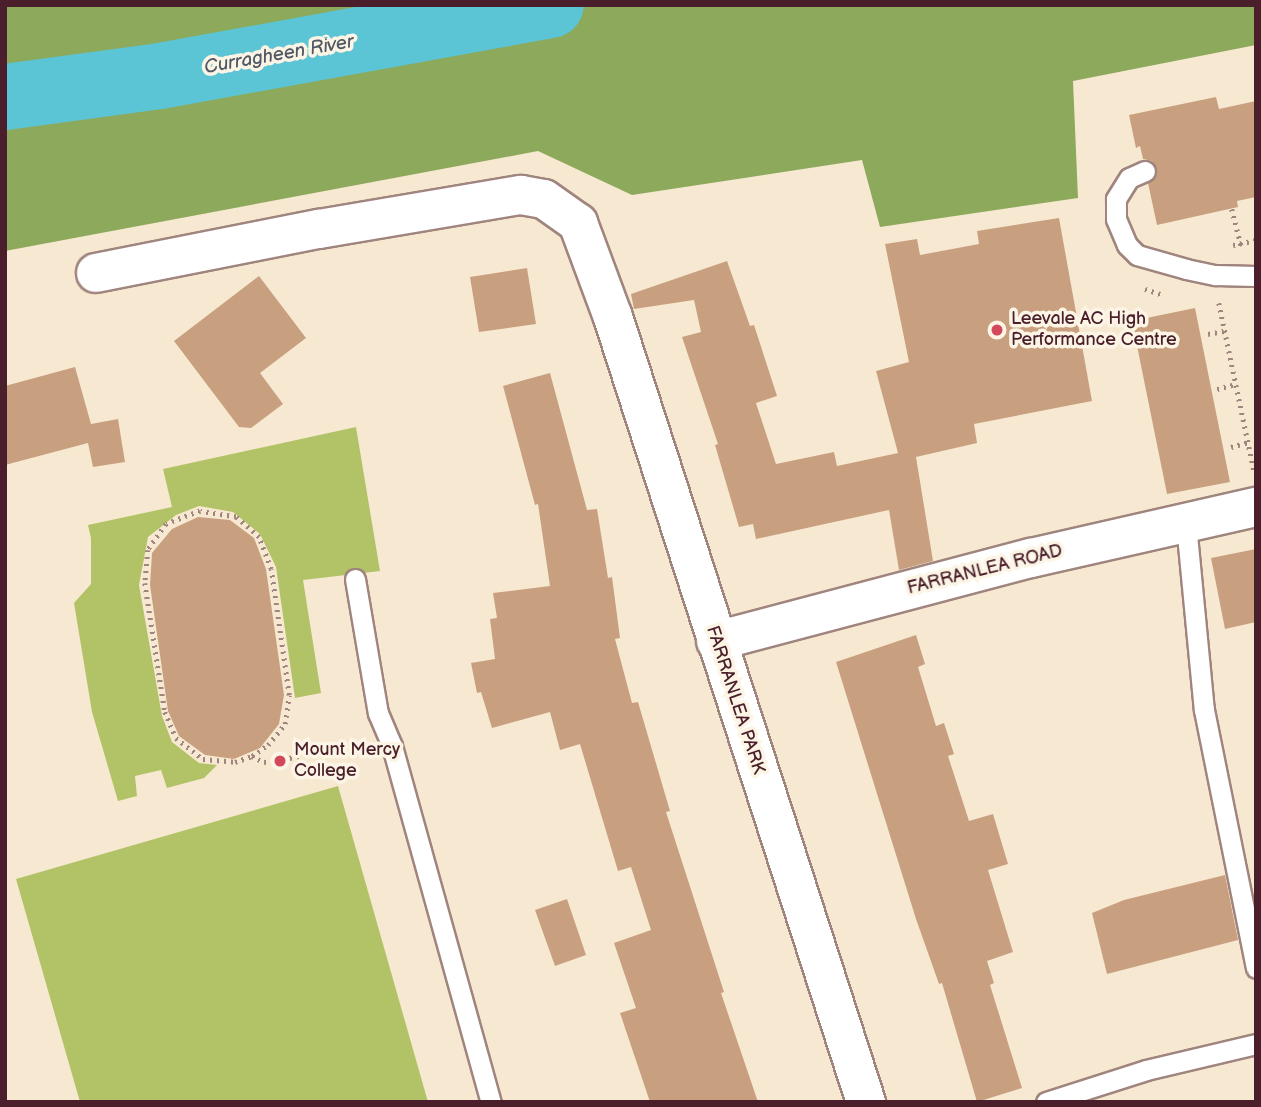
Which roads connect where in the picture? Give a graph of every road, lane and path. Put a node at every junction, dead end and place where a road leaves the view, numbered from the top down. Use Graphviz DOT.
graph roads {
  1 [pos="1145,171"];
  2 [pos="1232,209"];
  3 [pos="1256,240"];
  4 [pos="1241,244"];
  5 [pos="1229,245"];
  6 [pos="96,273"];
  7 [pos="1252,277"];
  8 [pos="1141,287"];
  9 [pos="1173,296"];
  10 [pos="1215,300"];
  11 [pos="1224,331"];
  12 [pos="1209,334"];
  13 [pos="1236,384"];
  14 [pos="1217,389"];
  15 [pos="1248,442"];
  16 [pos="1231,447"];
  17 [pos="1256,478"];
  18 [pos="1256,507"];
  19 [pos="1186,524"];
  20 [pos="355,579"];
  21 [pos="716,642"];
  22 [pos="365,748"];
  23 [pos="252,756"];
  24 [pos="1256,968"];
  25 [pos="1256,1044"];
  26 [pos="491,1102"];
  27 [pos="866,1102"];
  28 [pos="1046,1102"];
  1 -- 7 [label="lane"];
  2 -- 4 [label="path"];
  3 -- 4 [label="path"];
  4 -- 5 [label="path"];
  4 -- 7 [label="path"];
  6 -- 21 [label="street, FARRANLEA PARK"];
  8 -- 9 [label="path"];
  10 -- 11 [label="path"];
  11 -- 12 [label="path"];
  11 -- 13 [label="path"];
  13 -- 14 [label="path"];
  13 -- 15 [label="path"];
  15 -- 16 [label="path"];
  15 -- 17 [label="path"];
  18 -- 19 [label="street, FARRANLEA ROAD"];
  19 -- 21 [label="street, FARRANLEA ROAD"];
  19 -- 24 [label="lane"];
  20 -- 26 [label="lane"];
  21 -- 27 [label="street, FARRANLEA PARK"];
  22 -- 23 [label="path"];
  23 -- 23 [label="path"];
  25 -- 28 [label="lane"];
}
